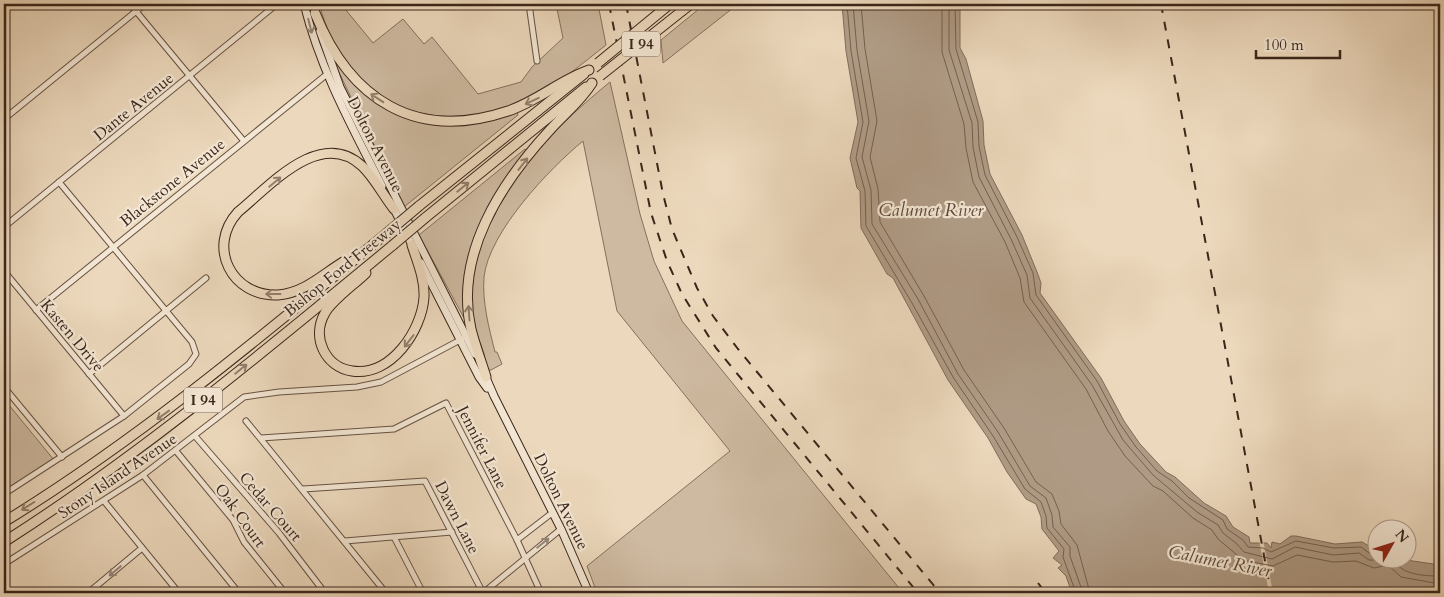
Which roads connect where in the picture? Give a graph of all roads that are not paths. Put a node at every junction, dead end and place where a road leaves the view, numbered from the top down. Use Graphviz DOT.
graph roads {
  1 [pos="10,4"];
  2 [pos="130,4"];
  3 [pos="145,4"];
  4 [pos="278,4"];
  5 [pos="304,4"];
  6 [pos="313,4"];
  7 [pos="529,4"];
  8 [pos="670,4"];
  9 [pos="691,4"];
  10 [pos="4,9"];
  11 [pos="136,12"];
  12 [pos="315,13"];
  13 [pos="537,61"];
  14 [pos="589,70"];
  15 [pos="326,75"];
  16 [pos="190,76"];
  17 [pos="592,82"];
  18 [pos="4,117"];
  19 [pos="243,140"];
  20 [pos="59,182"];
  21 [pos="394,209"];
  22 [pos="4,227"];
  23 [pos="377,241"];
  24 [pos="412,245"];
  25 [pos="112,247"];
  26 [pos="389,248"];
  27 [pos="4,271"];
  28 [pos="206,278"];
  29 [pos="36,310"];
  30 [pos="166,312"];
  31 [pos="463,338"];
  32 [pos="89,374"];
  33 [pos="486,377"];
  34 [pos="4,387"];
  35 [pos="494,396"];
  36 [pos="124,416"];
  37 [pos="246,421"];
  38 [pos="195,436"];
  39 [pos="261,438"];
  40 [pos="176,451"];
  41 [pos="62,457"];
  42 [pos="143,475"];
  43 [pos="303,488"];
  44 [pos="4,494"];
  45 [pos="104,501"];
  46 [pos="552,512"];
  47 [pos="4,522"];
  48 [pos="561,529"];
  49 [pos="452,532"];
  50 [pos="394,537"];
  51 [pos="517,540"];
  52 [pos="345,541"];
  53 [pos="4,542"];
  54 [pos="142,548"];
  55 [pos="526,558"];
  56 [pos="4,564"];
  57 [pos="88,593"];
  58 [pos="179,593"];
  59 [pos="240,593"];
  60 [pos="285,593"];
  61 [pos="325,593"];
  62 [pos="386,593"];
  63 [pos="423,593"];
  64 [pos="483,593"];
  65 [pos="541,593"];
  66 [pos="589,593"];
  1 -- 10 [label="street"];
  2 -- 11 [label="street"];
  3 -- 11 [label="street"];
  4 -- 16 [label="street, Dante Avenue"];
  5 -- 15 [label="street, Dolton Avenue, one-way"];
  6 -- 12 [label="street, Dolton Avenue"];
  7 -- 13 [label="street"];
  8 -- 14 [label="highway, Bishop Ford Freeway / I 94, bridge"];
  9 -- 17 [label="highway, Bishop Ford Freeway / I 94, bridge"];
  11 -- 16 [label="street"];
  11 -- 18 [label="street"];
  14 -- 12 [label="highway, one-way"];
  12 -- 31 [label="street, Dolton Avenue"];
  14 -- 23 [label="highway, Bishop Ford Freeway / I 94, bridge"];
  15 -- 19 [label="street, Blackstone Avenue"];
  15 -- 21 [label="street, Dolton Avenue"];
  16 -- 19 [label="street"];
  16 -- 20 [label="street, Dante Avenue"];
  26 -- 17 [label="highway, Bishop Ford Freeway / I 94, one-way, bridge"];
  33 -- 17 [label="highway, one-way"];
  19 -- 25 [label="street, Blackstone Avenue"];
  20 -- 22 [label="street, Dante Avenue"];
  20 -- 25 [label="street"];
  23 -- 21 [label="highway, one-way"];
  21 -- 24 [label="street, Dolton Avenue"];
  23 -- 47 [label="highway, Bishop Ford Freeway / I 94, one-way"];
  24 -- 26 [label="highway, one-way"];
  24 -- 31 [label="street, Dolton Avenue"];
  25 -- 29 [label="street, Blackstone Avenue"];
  25 -- 30 [label="street"];
  53 -- 26 [label="highway, Bishop Ford Freeway / I 94, one-way"];
  27 -- 29 [label="street, Kasten Drive"];
  28 -- 30 [label="street"];
  29 -- 32 [label="street, Kasten Drive"];
  30 -- 32 [label="street"];
  30 -- 36 [label="street"];
  31 -- 33 [label="street, Dolton Avenue"];
  31 -- 35 [label="street, Dolton Avenue"];
  31 -- 38 [label="street, Stony Island Avenue"];
  32 -- 36 [label="street, Kasten Drive"];
  33 -- 35 [label="street, Dolton Avenue"];
  34 -- 41 [label="street"];
  35 -- 46 [label="street, Dolton Avenue"];
  36 -- 41 [label="street"];
  37 -- 39 [label="street"];
  38 -- 40 [label="street, Stony Island Avenue"];
  38 -- 61 [label="street, Cedar Court"];
  39 -- 43 [label="street"];
  39 -- 51 [label="street, Jennifer Lane"];
  40 -- 42 [label="street, Stony Island Avenue"];
  40 -- 60 [label="street, Oak Court"];
  41 -- 44 [label="street"];
  42 -- 45 [label="street, Stony Island Avenue"];
  42 -- 59 [label="street"];
  43 -- 49 [label="street, Dawn Lane"];
  43 -- 52 [label="street"];
  45 -- 54 [label="street"];
  45 -- 56 [label="street, Stony Island Avenue"];
  46 -- 48 [label="street, Dolton Avenue"];
  46 -- 51 [label="street"];
  55 -- 48 [label="street, one-way"];
  48 -- 66 [label="street, Dolton Avenue"];
  49 -- 50 [label="street"];
  49 -- 64 [label="street, Dawn Lane"];
  50 -- 52 [label="street"];
  50 -- 63 [label="street"];
  51 -- 55 [label="street, Jennifer Lane"];
  52 -- 62 [label="street"];
  54 -- 57 [label="street, one-way"];
  54 -- 58 [label="street"];
  55 -- 64 [label="street"];
  55 -- 65 [label="street, Jennifer Lane"];
}
